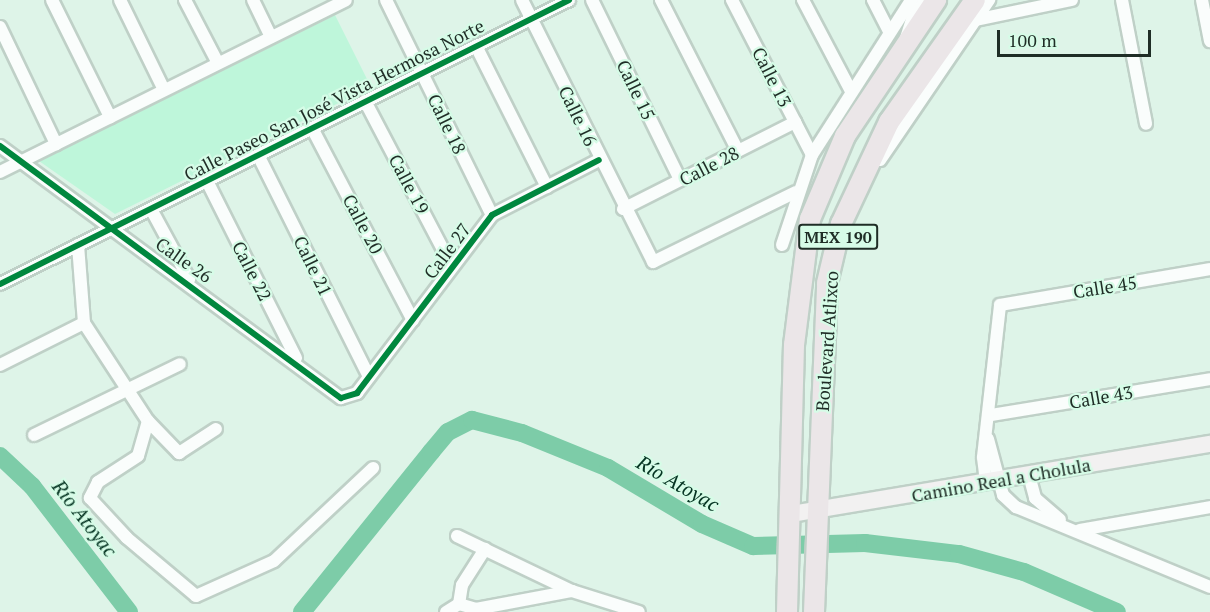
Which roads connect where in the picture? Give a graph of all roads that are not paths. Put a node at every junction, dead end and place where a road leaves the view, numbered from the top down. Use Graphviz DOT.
graph roads {
  1 [pos="52,0"];
  2 [pos="120,0"];
  3 [pos="185,0"];
  4 [pos="253,0"];
  5 [pos="346,0"];
  6 [pos="386,0"];
  7 [pos="522,0"];
  8 [pos="568,0"];
  9 [pos="592,0"];
  10 [pos="661,0"];
  11 [pos="732,0"];
  12 [pos="803,0"];
  13 [pos="873,0"];
  14 [pos="911,0"];
  15 [pos="919,0"];
  16 [pos="936,0"];
  17 [pos="975,0"];
  18 [pos="989,0"];
  19 [pos="1011,0"];
  20 [pos="1072,0"];
  21 [pos="1122,0"];
  22 [pos="1202,0"];
  23 [pos="322,5"];
  24 [pos="1001,15"];
  25 [pos="531,19"];
  26 [pos="975,20"];
  27 [pos="0,27"];
  28 [pos="271,37"];
  29 [pos="897,37"];
  30 [pos="1210,41"];
  31 [pos="476,46"];
  32 [pos="218,63"];
  33 [pos="422,73"];
  34 [pos="850,89"];
  35 [pos="164,90"];
  36 [pos="365,101"];
  37 [pos="110,117"];
  38 [pos="795,122"];
  39 [pos="1146,124"];
  40 [pos="312,128"];
  41 [pos="56,144"];
  42 [pos="0,146"];
  43 [pos="738,151"];
  44 [pos="258,155"];
  45 [pos="812,155"];
  46 [pos="599,160"];
  47 [pos="20,161"];
  48 [pos="0,172"];
  49 [pos="680,180"];
  50 [pos="207,181"];
  51 [pos="546,187"];
  52 [pos="796,192"];
  53 [pos="849,201"];
  54 [pos="150,209"];
  55 [pos="623,209"];
  56 [pos="492,215"];
  57 [pos="112,228"];
  58 [pos="78,245"];
  59 [pos="782,245"];
  60 [pos="452,267"];
  61 [pos="1210,270"];
  62 [pos="190,283"];
  63 [pos="0,284"];
  64 [pos="413,320"];
  65 [pos="84,323"];
  66 [pos="298,361"];
  67 [pos="180,364"];
  68 [pos="0,365"];
  69 [pos="369,377"];
  70 [pos="1210,379"];
  71 [pos="126,386"];
  72 [pos="349,397"];
  73 [pos="991,415"];
  74 [pos="148,421"];
  75 [pos="216,429"];
  76 [pos="34,435"];
  77 [pos="1210,444"];
  78 [pos="373,468"];
  79 [pos="1029,475"];
  80 [pos="992,481"];
  81 [pos="1210,507"];
  82 [pos="818,520"];
  83 [pos="791,522"];
  84 [pos="1066,524"];
  85 [pos="1079,530"];
  86 [pos="457,536"];
  87 [pos="486,549"];
  88 [pos="1210,586"];
  89 [pos="572,591"];
  90 [pos="586,595"];
  91 [pos="459,604"];
  92 [pos="446,612"];
  93 [pos="620,612"];
  94 [pos="639,612"];
  95 [pos="787,612"];
  96 [pos="814,612"];
  1 -- 37 [label="street"];
  2 -- 35 [label="street"];
  3 -- 32 [label="street"];
  4 -- 28 [label="street"];
  5 -- 23 [label="street"];
  6 -- 33 [label="street, Calle 18"];
  7 -- 25 [label="street, Calle 16"];
  8 -- 25 [label="street, Calle Paseo San José Vista Hermosa Norte"];
  9 -- 49 [label="street, Calle 15"];
  10 -- 43 [label="street"];
  11 -- 38 [label="street, Calle 13"];
  12 -- 34 [label="street"];
  13 -- 29 [label="street"];
  14 -- 29 [label="street"];
  15 -- 29 [label="street"];
  16 -- 29 [label="main road, Boulevard Atlixco / MEX 190"];
  17 -- 53 [label="main road, Boulevard Atlixco / MEX 190"];
  18 -- 26 [label="street"];
  19 -- 24 [label="street"];
  20 -- 24 [label="street"];
  21 -- 39 [label="street"];
  22 -- 30 [label="street"];
  23 -- 28 [label="street"];
  24 -- 26 [label="street"];
  25 -- 31 [label="street, Calle Paseo San José Vista Hermosa Norte"];
  25 -- 46 [label="street, Calle 16"];
  26 -- 53 [label="street"];
  27 -- 41 [label="street"];
  28 -- 32 [label="street"];
  29 -- 34 [label="street"];
  29 -- 83 [label="main road, Boulevard Atlixco / MEX 190"];
  31 -- 33 [label="street, Calle Paseo San José Vista Hermosa Norte"];
  31 -- 51 [label="street"];
  32 -- 35 [label="street"];
  33 -- 36 [label="street, Calle Paseo San José Vista Hermosa Norte"];
  33 -- 56 [label="street, Calle 18"];
  34 -- 45 [label="street"];
  35 -- 37 [label="street"];
  36 -- 40 [label="street, Calle Paseo San José Vista Hermosa Norte"];
  36 -- 60 [label="street, Calle 19"];
  37 -- 41 [label="street"];
  38 -- 43 [label="street, Calle 28"];
  38 -- 45 [label="street, Calle 13"];
  40 -- 44 [label="street, Calle Paseo San José Vista Hermosa Norte"];
  40 -- 64 [label="street, Calle 20"];
  41 -- 47 [label="street"];
  42 -- 47 [label="street, Calle 26"];
  43 -- 49 [label="street, Calle 28"];
  44 -- 50 [label="street, Calle Paseo San José Vista Hermosa Norte"];
  44 -- 69 [label="street, Calle 21"];
  45 -- 52 [label="street"];
  46 -- 51 [label="street, Calle 27"];
  46 -- 55 [label="street, Calle 16"];
  47 -- 48 [label="street"];
  47 -- 57 [label="street, Calle 26"];
  49 -- 55 [label="street, Calle 28"];
  50 -- 54 [label="street, Calle Paseo San José Vista Hermosa Norte"];
  50 -- 66 [label="street, Calle 22"];
  51 -- 56 [label="street, Calle 27"];
  52 -- 55 [label="street, Calle 16"];
  52 -- 59 [label="street"];
  53 -- 82 [label="main road, Boulevard Atlixco / MEX 190"];
  54 -- 57 [label="street, Calle Paseo San José Vista Hermosa Norte"];
  54 -- 62 [label="street"];
  56 -- 60 [label="street, Calle 27"];
  57 -- 58 [label="street, Calle Paseo San José Vista Hermosa Norte"];
  57 -- 62 [label="street, Calle 26"];
  58 -- 63 [label="street, Calle Paseo San José Vista Hermosa Norte"];
  58 -- 65 [label="street"];
  60 -- 64 [label="street, Calle 27"];
  61 -- 73 [label="street, Calle 45"];
  62 -- 66 [label="street, Calle 26"];
  64 -- 69 [label="street, Calle 27"];
  65 -- 68 [label="street"];
  65 -- 71 [label="street"];
  66 -- 72 [label="street, Calle 26"];
  67 -- 71 [label="street"];
  69 -- 72 [label="street, Calle 27"];
  70 -- 73 [label="street, Calle 43"];
  71 -- 74 [label="street"];
  71 -- 76 [label="street"];
  73 -- 80 [label="street"];
  74 -- 75 [label="street"];
  74 -- 78 [label="street"];
  77 -- 79 [label="main road, Camino Real a Cholula"];
  79 -- 80 [label="main road, Camino Real a Cholula"];
  79 -- 84 [label="street"];
  80 -- 82 [label="main road, Camino Real a Cholula"];
  80 -- 84 [label="street"];
  81 -- 85 [label="street"];
  82 -- 83 [label="main road, Camino Real a Cholula"];
  82 -- 96 [label="main road, Boulevard Atlixco / MEX 190"];
  83 -- 95 [label="main road, Boulevard Atlixco / MEX 190"];
  84 -- 85 [label="street"];
  85 -- 88 [label="street"];
  86 -- 87 [label="street"];
  87 -- 89 [label="street"];
  87 -- 91 [label="street"];
  89 -- 90 [label="street"];
  89 -- 91 [label="street"];
  90 -- 93 [label="street"];
  90 -- 94 [label="street"];
  91 -- 92 [label="street"];
}
